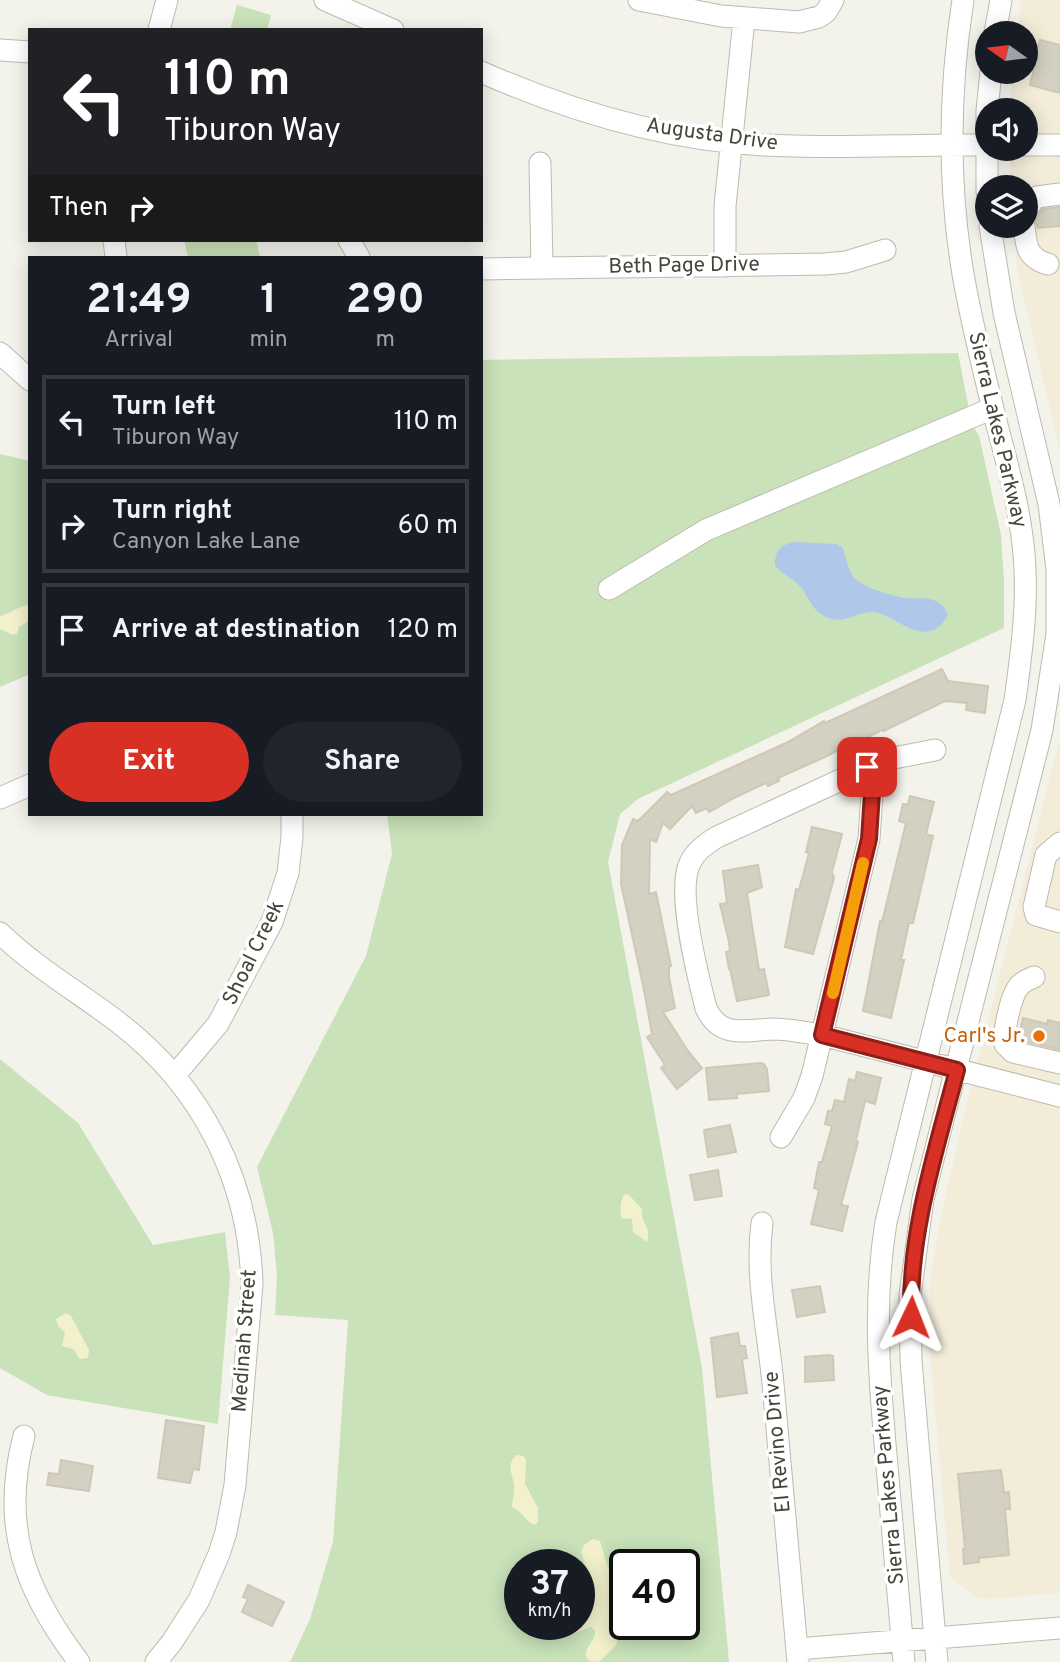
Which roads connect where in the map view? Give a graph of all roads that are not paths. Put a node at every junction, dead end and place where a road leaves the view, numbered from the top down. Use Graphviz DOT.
graph roads {
  1 [pos="167,0"];
  2 [pos="325,0"];
  3 [pos="642,0"];
  4 [pos="963,0"];
  5 [pos="1001,0"];
  6 [pos="830,6"];
  7 [pos="744,19"];
  8 [pos="997,21"];
  9 [pos="381,27"];
  10 [pos="160,28"];
  11 [pos="0,50"];
  12 [pos="28,52"];
  13 [pos="483,73"];
  14 [pos="732,142"];
  15 [pos="952,144"];
  16 [pos="975,145"];
  17 [pos="1038,145"];
  18 [pos="1060,145"];
  19 [pos="540,163"];
  20 [pos="1060,194"];
  21 [pos="1038,197"];
  22 [pos="992,238"];
  23 [pos="1025,238"];
  24 [pos="885,250"];
  25 [pos="1048,264"];
  26 [pos="725,266"];
  27 [pos="542,268"];
  28 [pos="483,269"];
  29 [pos="0,353"];
  30 [pos="28,378"];
  31 [pos="993,408"];
  32 [pos="1051,465"];
  33 [pos="609,589"];
  34 [pos="935,750"];
  35 [pos="867,767"];
  36 [pos="28,786"];
  37 [pos="0,798"];
  38 [pos="292,816"];
  39 [pos="1060,843"];
  40 [pos="1060,922"];
  41 [pos="0,933"];
  42 [pos="1034,977"];
  43 [pos="822,1035"];
  44 [pos="925,1060"];
  45 [pos="1060,1063"];
  46 [pos="957,1070"];
  47 [pos="175,1075"];
  48 [pos="1060,1096"];
  49 [pos="781,1137"];
  50 [pos="762,1223"];
  51 [pos="24,1436"];
  52 [pos="1060,1628"];
  53 [pos="935,1639"];
  54 [pos="903,1652"];
  55 [pos="798,1655"];
  56 [pos="79,1662"];
  57 [pos="156,1662"];
  58 [pos="937,1662"];
  1 -- 10 [label="street"];
  2 -- 9 [label="street"];
  3 -- 7 [label="street"];
  4 -- 15 [label="street, Sierra Lakes Parkway"];
  5 -- 8 [label="street"];
  6 -- 7 [label="street"];
  7 -- 14 [label="street"];
  11 -- 12 [label="street"];
  13 -- 14 [label="street, Augusta Drive"];
  14 -- 15 [label="street, Augusta Drive"];
  14 -- 26 [label="street"];
  15 -- 16 [label="street, Augusta Drive"];
  15 -- 31 [label="street, Sierra Lakes Parkway"];
  17 -- 18 [label="street"];
  19 -- 27 [label="street"];
  20 -- 21 [label="street"];
  22 -- 32 [label="street, Sierra Lakes Parkway"];
  23 -- 25 [label="street"];
  24 -- 26 [label="street, Beth Page Drive"];
  26 -- 27 [label="street, Beth Page Drive"];
  27 -- 28 [label="street, Beth Page Drive"];
  29 -- 30 [label="street"];
  31 -- 33 [label="street"];
  31 -- 44 [label="street, Sierra Lakes Parkway"];
  32 -- 46 [label="street, Sierra Lakes Parkway"];
  34 -- 35 [label="street"];
  35 -- 43 [label="street"];
  35 -- 43 [label="street"];
  36 -- 37 [label="street"];
  38 -- 47 [label="street, Shoal Creek"];
  39 -- 40 [label="street"];
  41 -- 47 [label="street, Medinah Street"];
  42 -- 45 [label="street"];
  43 -- 44 [label="street"];
  43 -- 49 [label="street"];
  44 -- 46 [label="street"];
  44 -- 54 [label="street, Sierra Lakes Parkway"];
  46 -- 48 [label="street"];
  46 -- 53 [label="street, Sierra Lakes Parkway"];
  47 -- 57 [label="street, Medinah Street"];
  50 -- 55 [label="street, El Revino Drive"];
  51 -- 56 [label="street"];
  52 -- 53 [label="street"];
  53 -- 54 [label="street"];
  53 -- 58 [label="street, Sierra Lakes Parkway"];
  54 -- 55 [label="street"];
}
